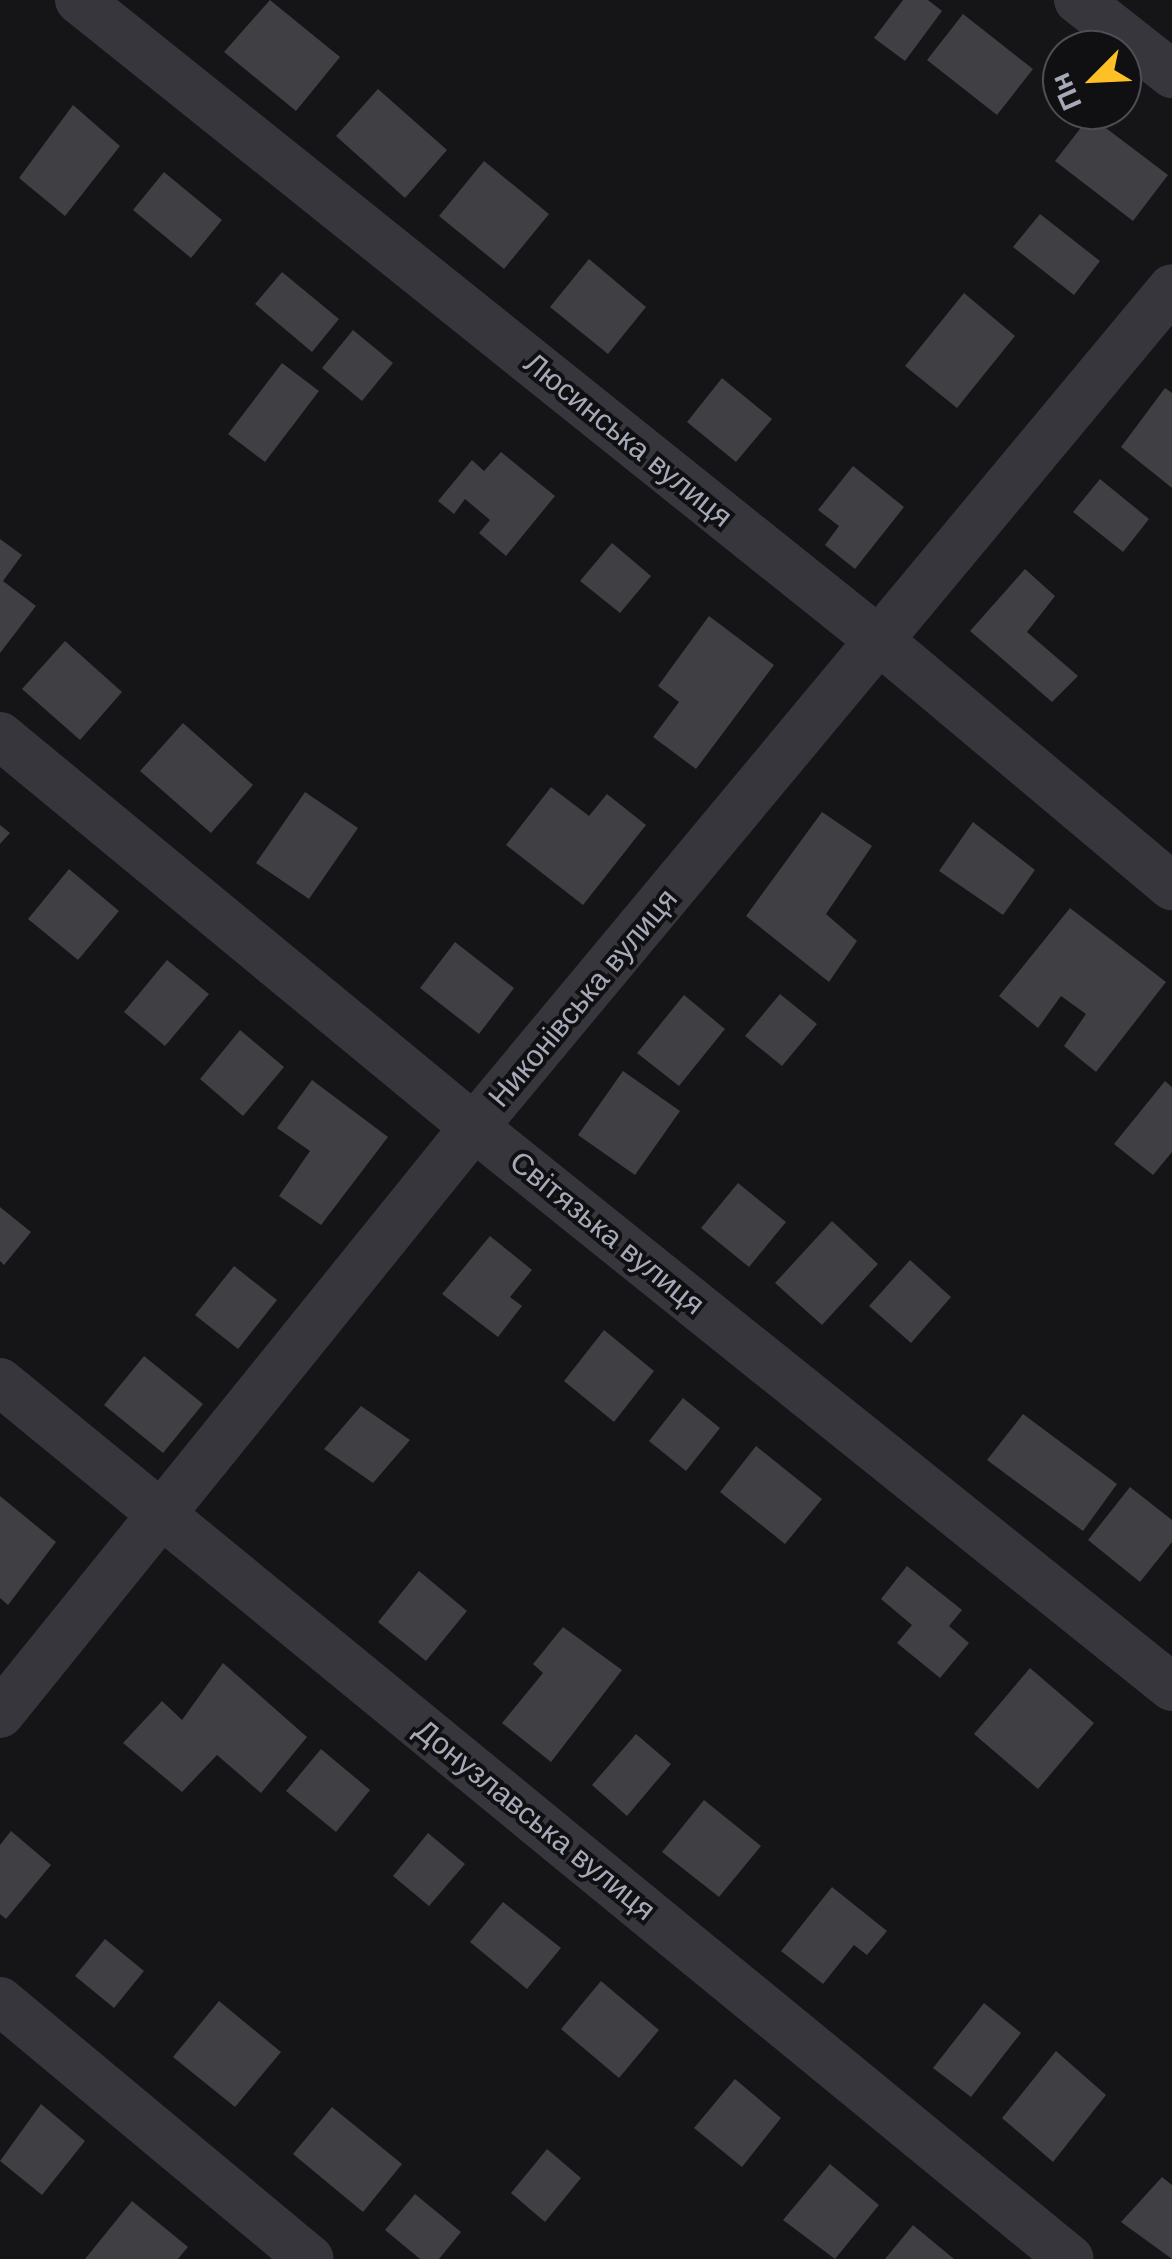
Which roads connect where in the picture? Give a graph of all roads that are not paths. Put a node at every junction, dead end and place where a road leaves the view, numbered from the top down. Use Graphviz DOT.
graph roads {
  1 [pos="78,0"];
  2 [pos="1078,0"];
  3 [pos="1172,74"];
  4 [pos="1172,288"];
  5 [pos="882,642"];
  6 [pos="0,736"];
  7 [pos="1172,886"];
  8 [pos="474,1127"];
  9 [pos="0,1382"];
  10 [pos="164,1514"];
  11 [pos="1172,1687"];
  12 [pos="0,1714"];
  13 [pos="0,2001"];
  14 [pos="310,2259"];
  15 [pos="1070,2259"];
  1 -- 5 [label="street, Люсинська вулиця"];
  2 -- 3 [label="street"];
  4 -- 5 [label="street, Никонівська вулиця"];
  5 -- 7 [label="street, Люсинська вулиця"];
  5 -- 8 [label="street, Никонівська вулиця"];
  6 -- 8 [label="street, Світязька вулиця"];
  8 -- 10 [label="street, Никонівська вулиця"];
  8 -- 11 [label="street, Світязька вулиця"];
  9 -- 10 [label="street, Донузлавська вулиця"];
  10 -- 12 [label="street, Никонівська вулиця"];
  10 -- 15 [label="street, Донузлавська вулиця"];
  13 -- 14 [label="street"];
}
